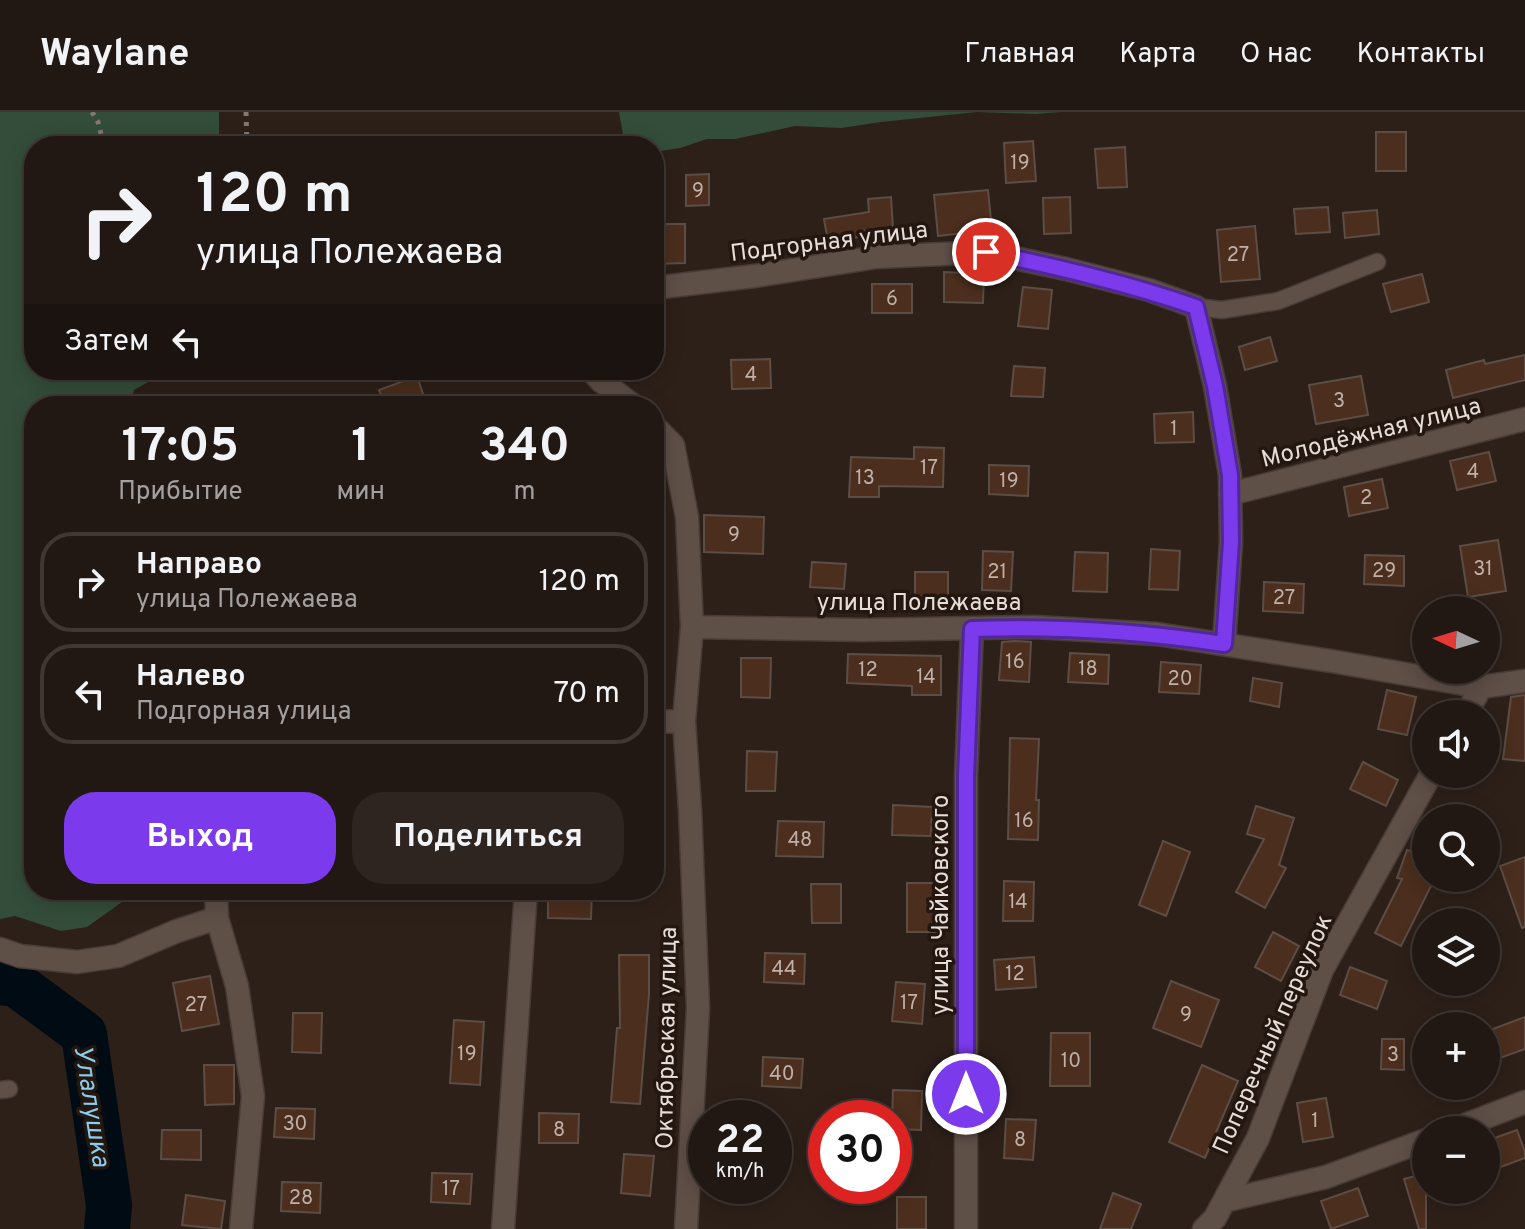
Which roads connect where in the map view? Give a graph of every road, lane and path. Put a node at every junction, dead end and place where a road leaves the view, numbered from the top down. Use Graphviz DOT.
graph roads {
  1 [pos="92,112"];
  2 [pos="246,112"];
  3 [pos="102,136"];
  4 [pos="247,136"];
  5 [pos="1377,262"];
  6 [pos="664,287"];
  7 [pos="1196,307"];
  8 [pos="600,380"];
  9 [pos="621,396"];
  10 [pos="1525,419"];
  11 [pos="664,448"];
  12 [pos="1230,494"];
  13 [pos="692,627"];
  14 [pos="972,629"];
  15 [pos="1224,644"];
  16 [pos="1525,681"];
  17 [pos="1481,687"];
  18 [pos="1474,700"];
  19 [pos="684,721"];
  20 [pos="664,722"];
  21 [pos="1423,788"];
  22 [pos="216,900"];
  23 [pos="525,900"];
  24 [pos="217,918"];
  25 [pos="0,949"];
  26 [pos="1525,1102"];
  27 [pos="1488,1116"];
  28 [pos="1412,1145"];
  29 [pos="1224,1201"];
  30 [pos="241,1229"];
  31 [pos="503,1229"];
  32 [pos="686,1229"];
  33 [pos="966,1229"];
  34 [pos="1204,1229"];
  1 -- 3 [label="path"];
  2 -- 4 [label="path"];
  5 -- 7 [label="lane, Подгорная улица"];
  6 -- 7 [label="street, Подгорная улица"];
  7 -- 12 [label="street"];
  8 -- 9 [label="street"];
  10 -- 12 [label="street, Молодёжная улица"];
  11 -- 13 [label="street, Октябрьская улица"];
  12 -- 15 [label="street"];
  13 -- 14 [label="street, улица Полежаева"];
  13 -- 19 [label="street, Октябрьская улица"];
  14 -- 15 [label="street, улица Полежаева"];
  14 -- 33 [label="street, улица Чайковского"];
  15 -- 17 [label="street, улица Полежаева"];
  16 -- 17 [label="street, улица Полежаева"];
  17 -- 18 [label="street"];
  19 -- 20 [label="street"];
  19 -- 32 [label="street, Октябрьская улица"];
  21 -- 29 [label="street, Поперечный переулок"];
  22 -- 24 [label="street"];
  23 -- 31 [label="street"];
  24 -- 25 [label="street"];
  24 -- 30 [label="street"];
  26 -- 27 [label="street"];
  28 -- 29 [label="street"];
  29 -- 34 [label="street, Поперечный переулок"];
}
